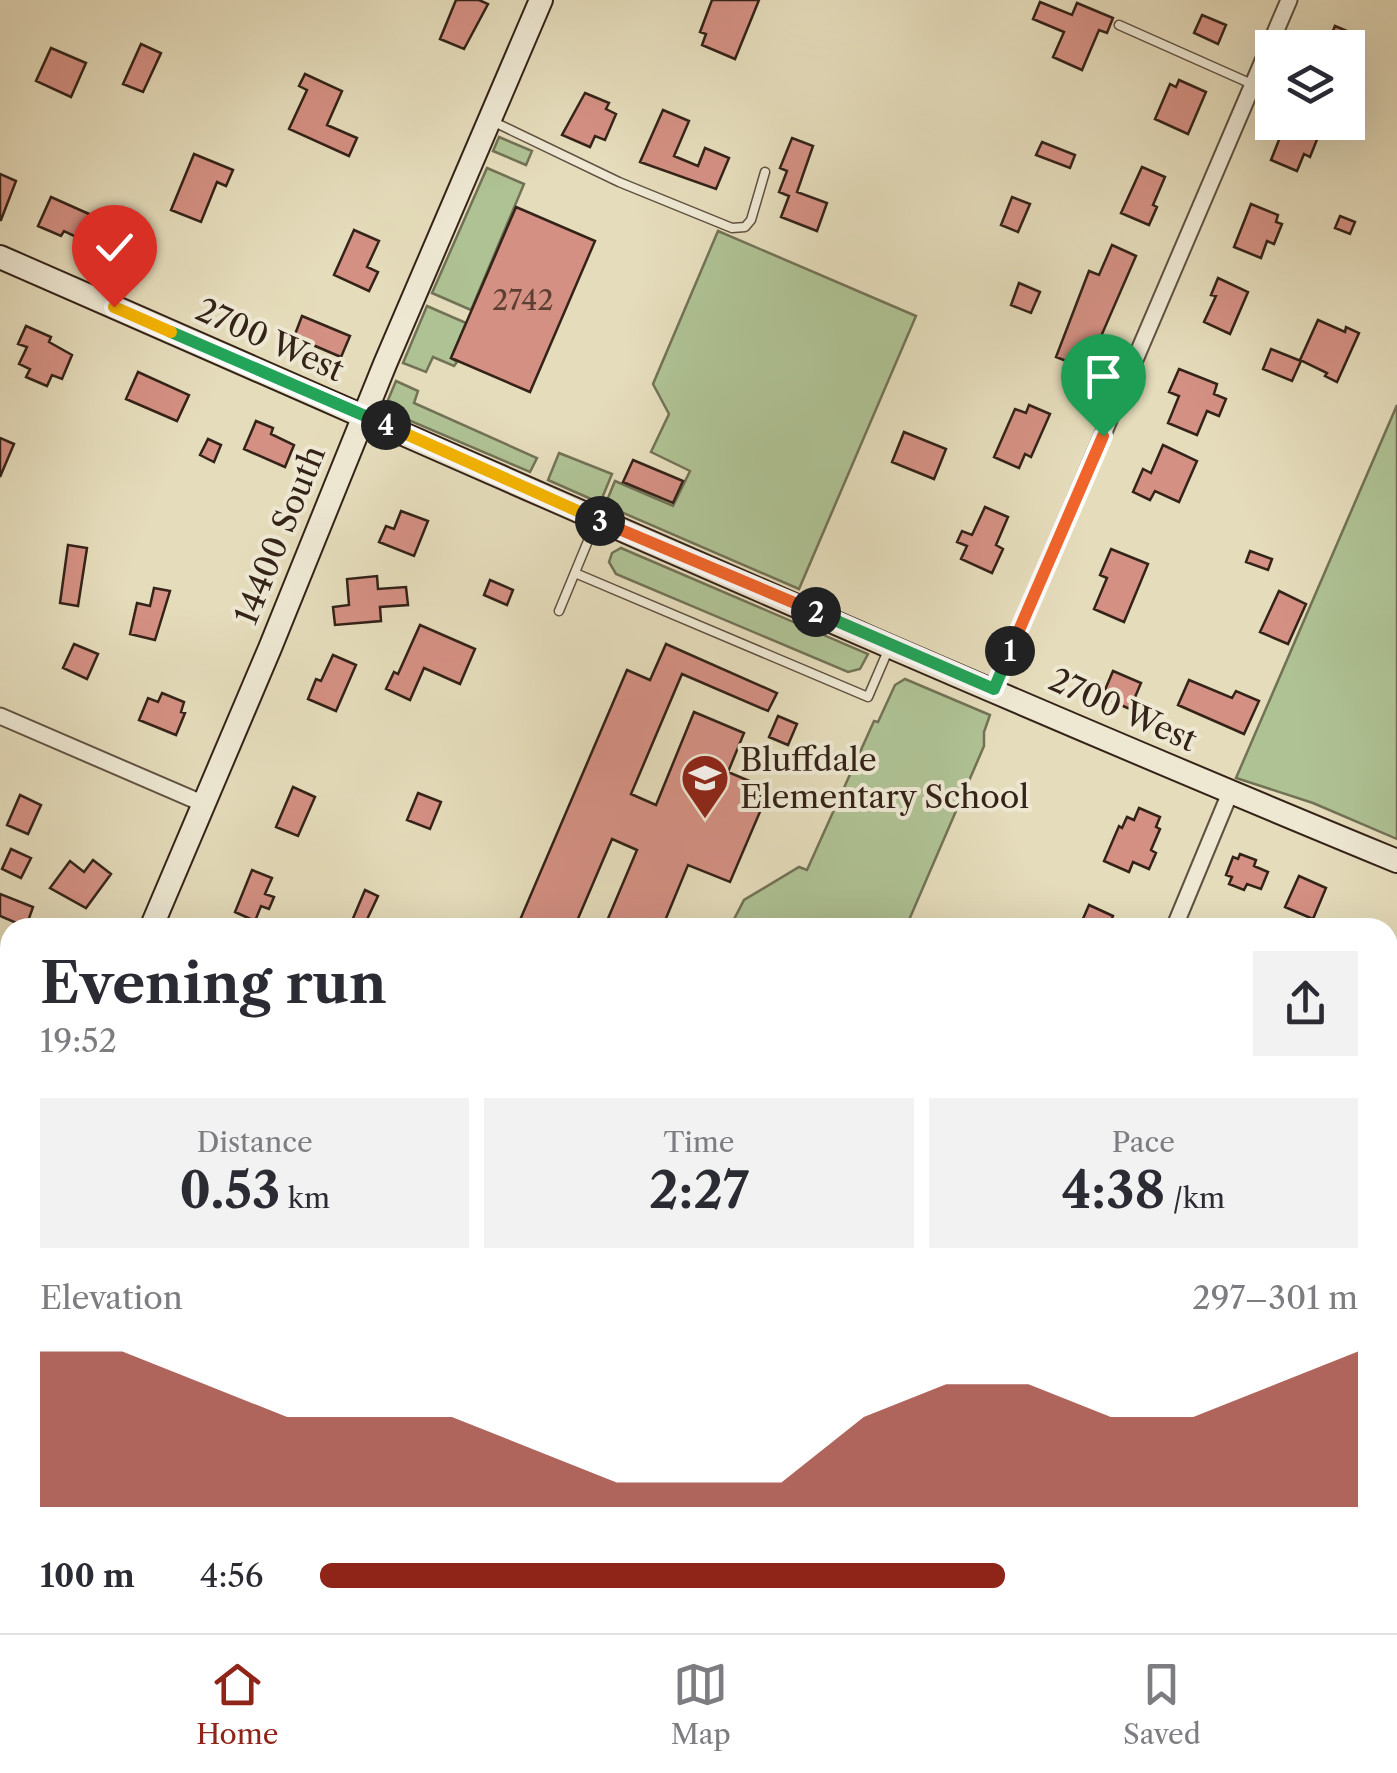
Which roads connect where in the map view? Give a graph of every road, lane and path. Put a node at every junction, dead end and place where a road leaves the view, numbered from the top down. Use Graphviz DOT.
graph roads {
  1 [pos="541,0"];
  2 [pos="1288,0"];
  3 [pos="1119,24"];
  4 [pos="1254,85"];
  5 [pos="490,120"];
  6 [pos="765,172"];
  7 [pos="0,257"];
  8 [pos="364,416"];
  9 [pos="597,520"];
  10 [pos="575,573"];
  11 [pos="558,611"];
  12 [pos="891,644"];
  13 [pos="994,689"];
  14 [pos="0,716"];
  15 [pos="1230,793"];
  16 [pos="204,804"];
  17 [pos="1397,860"];
  18 [pos="155,918"];
  19 [pos="1178,918"];
  1 -- 5 [label="main road, 14400 South"];
  2 -- 4 [label="street"];
  3 -- 4 [label="lane"];
  4 -- 13 [label="street"];
  5 -- 6 [label="lane"];
  5 -- 8 [label="main road, 14400 South"];
  7 -- 8 [label="main road, 2700 West"];
  8 -- 9 [label="main road, 2700 West"];
  8 -- 16 [label="main road, 14400 South"];
  9 -- 10 [label="lane"];
  9 -- 12 [label="main road, 2700 West"];
  10 -- 11 [label="lane"];
  10 -- 12 [label="lane"];
  12 -- 13 [label="main road, 2700 West"];
  13 -- 15 [label="main road, 2700 West"];
  14 -- 16 [label="street"];
  15 -- 17 [label="main road, 2700 West"];
  15 -- 19 [label="street"];
  16 -- 18 [label="main road, 14400 South"];
}
